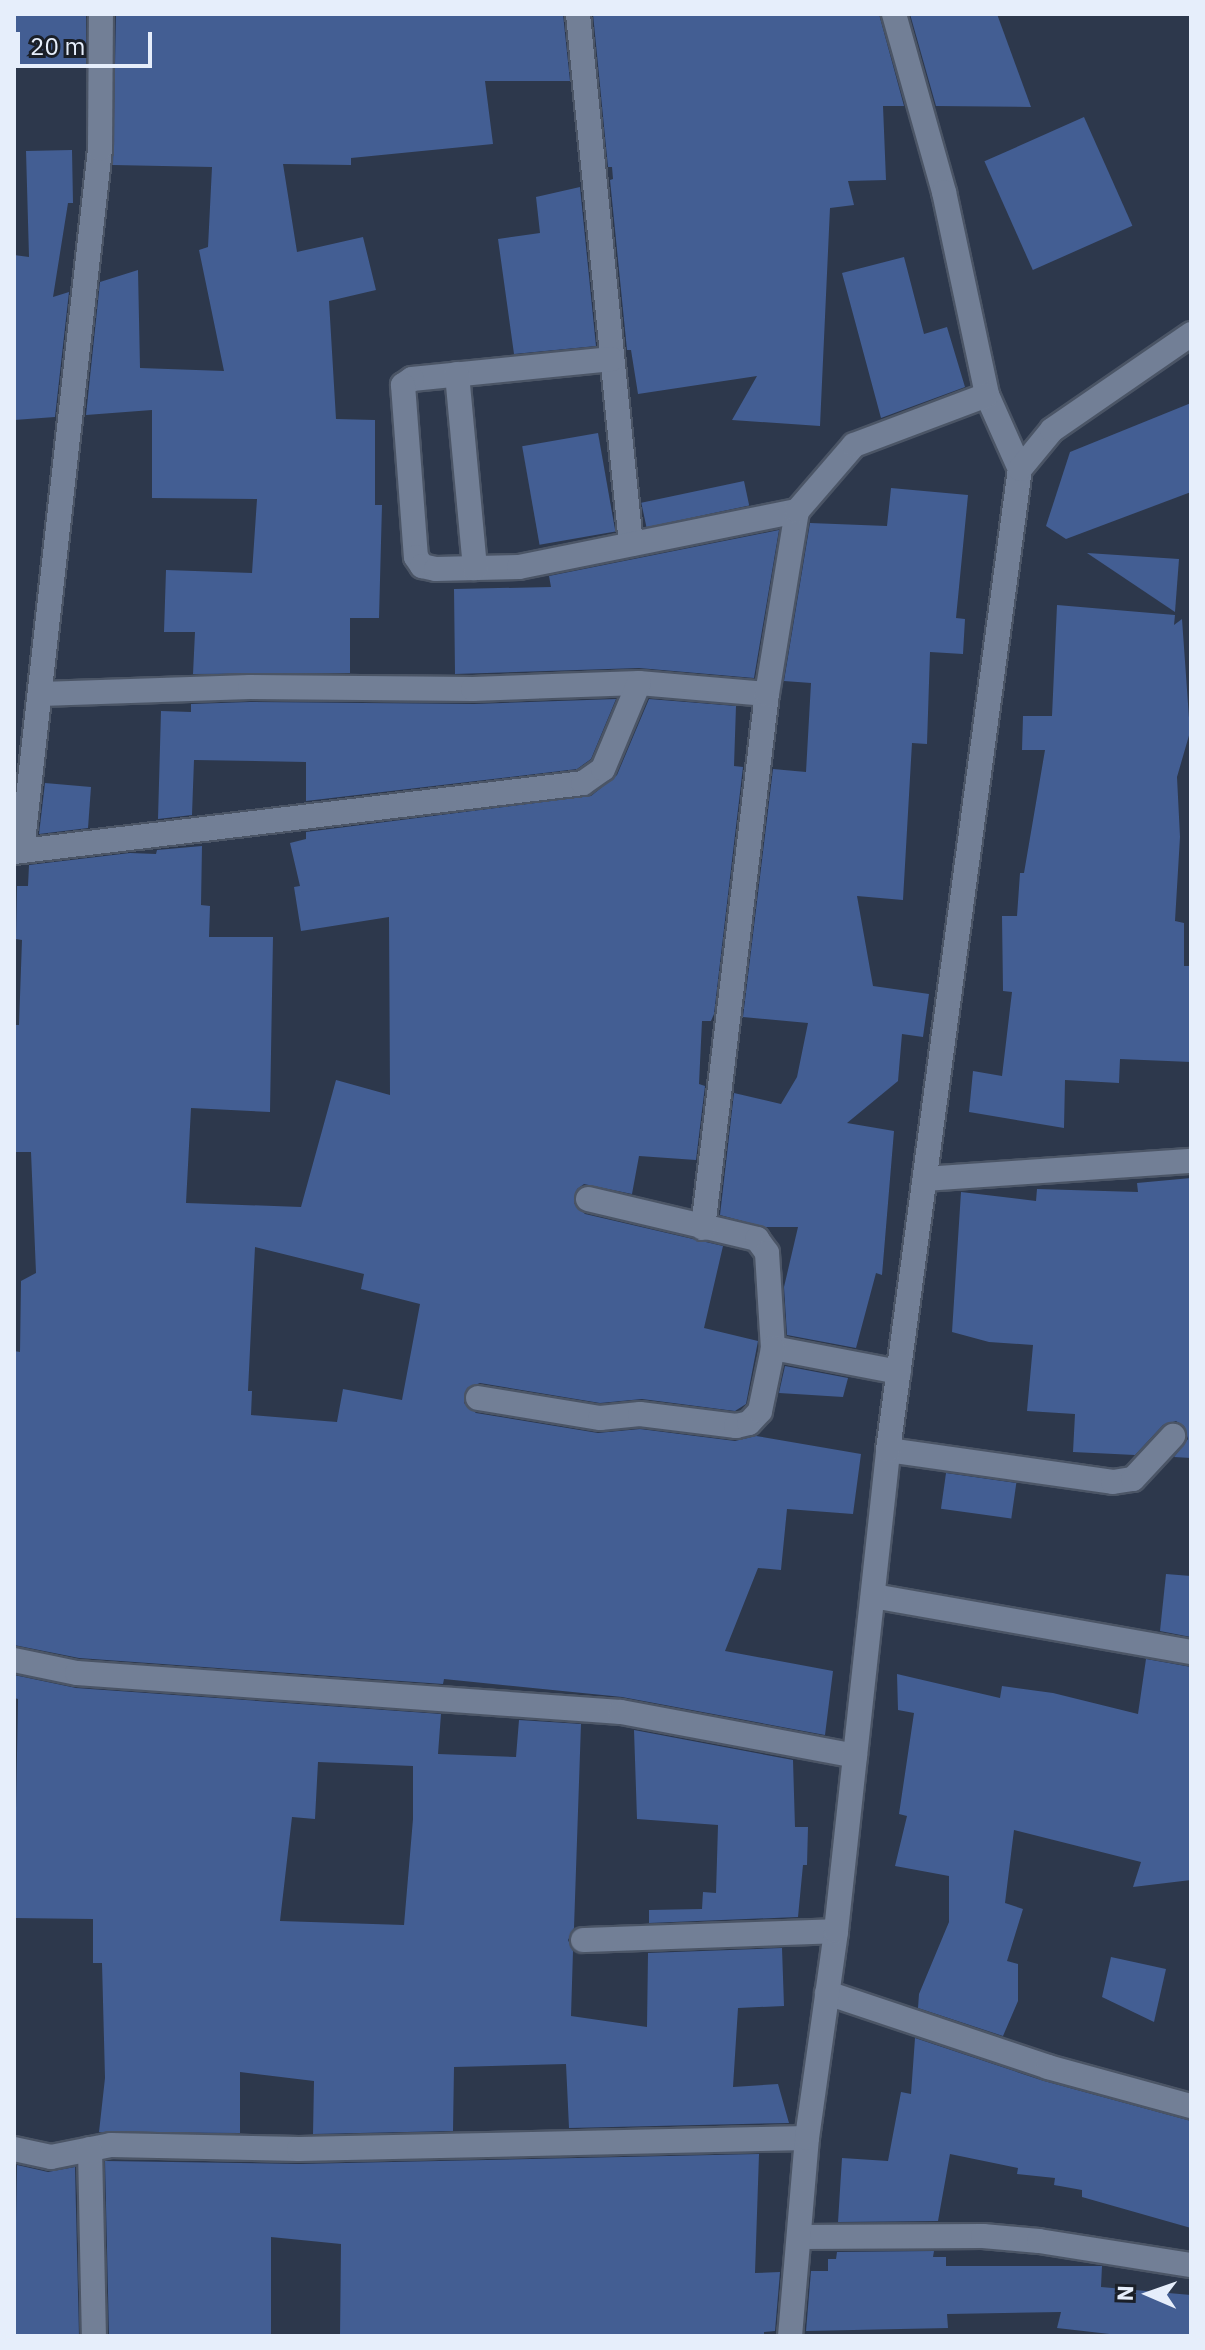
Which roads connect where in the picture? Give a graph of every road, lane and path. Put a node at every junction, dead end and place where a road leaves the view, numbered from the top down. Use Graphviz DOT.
graph roads {
  1 [pos="101,14"];
  2 [pos="578,14"];
  3 [pos="894,14"];
  4 [pos="1191,334"];
  5 [pos="612,359"];
  6 [pos="457,374"];
  7 [pos="987,395"];
  8 [pos="1020,469"];
  9 [pos="797,511"];
  10 [pos="631,544"];
  11 [pos="475,568"];
  12 [pos="639,683"];
  13 [pos="41,694"];
  14 [pos="767,694"];
  15 [pos="18,852"];
  16 [pos="1191,1161"];
  17 [pos="925,1179"];
  18 [pos="588,1199"];
  19 [pos="703,1228"];
  20 [pos="773,1348"];
  21 [pos="899,1372"];
  22 [pos="478,1398"];
  23 [pos="1173,1436"];
  24 [pos="888,1450"];
  25 [pos="873,1596"];
  26 [pos="1191,1652"];
  27 [pos="14,1660"];
  28 [pos="855,1756"];
  29 [pos="836,1931"];
  30 [pos="583,1940"];
  31 [pos="827,1993"];
  32 [pos="1191,2106"];
  33 [pos="807,2138"];
  34 [pos="14,2149"];
  35 [pos="90,2149"];
  36 [pos="800,2237"];
  37 [pos="1191,2265"];
  38 [pos="94,2336"];
  39 [pos="790,2336"];
  1 -- 13 [label="street"];
  2 -- 5 [label="street"];
  3 -- 7 [label="street"];
  4 -- 8 [label="street"];
  5 -- 6 [label="street"];
  5 -- 10 [label="street"];
  6 -- 11 [label="street"];
  6 -- 11 [label="street"];
  7 -- 8 [label="street"];
  7 -- 9 [label="street"];
  8 -- 17 [label="street"];
  9 -- 10 [label="street"];
  9 -- 14 [label="street"];
  10 -- 11 [label="street"];
  12 -- 13 [label="street"];
  12 -- 14 [label="street"];
  12 -- 15 [label="street"];
  13 -- 15 [label="street"];
  14 -- 19 [label="street"];
  16 -- 17 [label="street"];
  17 -- 21 [label="street"];
  18 -- 19 [label="street"];
  19 -- 20 [label="street"];
  20 -- 21 [label="street"];
  20 -- 22 [label="street"];
  21 -- 24 [label="street"];
  23 -- 24 [label="street"];
  24 -- 25 [label="street"];
  25 -- 26 [label="street"];
  25 -- 28 [label="street"];
  27 -- 28 [label="street"];
  28 -- 29 [label="street"];
  29 -- 30 [label="street"];
  29 -- 31 [label="street"];
  31 -- 32 [label="street"];
  31 -- 33 [label="street"];
  33 -- 35 [label="street"];
  33 -- 36 [label="street"];
  34 -- 35 [label="street"];
  35 -- 38 [label="street"];
  36 -- 37 [label="street"];
  36 -- 39 [label="street"];
}
